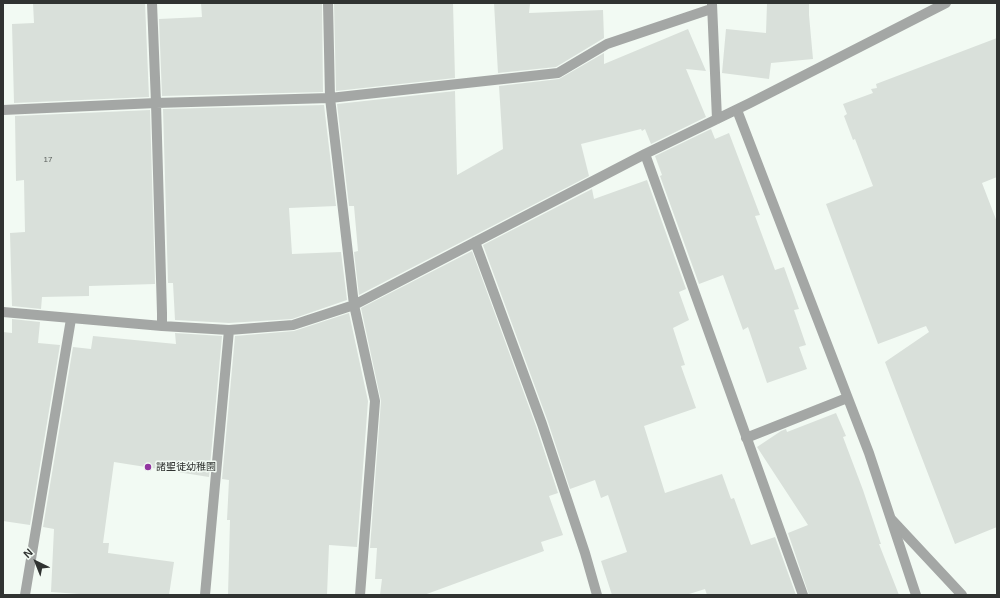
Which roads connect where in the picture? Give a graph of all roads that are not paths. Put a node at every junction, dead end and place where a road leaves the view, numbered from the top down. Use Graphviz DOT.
graph roads {
  1 [pos="152,3"];
  2 [pos="328,3"];
  3 [pos="946,3"];
  4 [pos="712,6"];
  5 [pos="330,98"];
  6 [pos="156,103"];
  7 [pos="3,110"];
  8 [pos="737,110"];
  9 [pos="717,119"];
  10 [pos="644,154"];
  11 [pos="475,242"];
  12 [pos="354,305"];
  13 [pos="3,312"];
  14 [pos="71,319"];
  15 [pos="162,326"];
  16 [pos="229,330"];
  17 [pos="847,398"];
  18 [pos="746,438"];
  19 [pos="892,520"];
  20 [pos="25,595"];
  21 [pos="205,595"];
  22 [pos="360,595"];
  23 [pos="597,595"];
  24 [pos="803,595"];
  25 [pos="916,595"];
  26 [pos="962,595"];
  1 -- 6 [label="street"];
  2 -- 5 [label="street"];
  3 -- 8 [label="street"];
  4 -- 5 [label="street"];
  4 -- 9 [label="street"];
  5 -- 6 [label="street"];
  5 -- 12 [label="street"];
  6 -- 7 [label="street"];
  6 -- 15 [label="street"];
  8 -- 9 [label="street"];
  8 -- 17 [label="street"];
  9 -- 10 [label="street"];
  10 -- 11 [label="street"];
  10 -- 18 [label="street"];
  11 -- 12 [label="street"];
  11 -- 23 [label="street"];
  12 -- 16 [label="street"];
  12 -- 22 [label="street"];
  13 -- 14 [label="street"];
  14 -- 15 [label="street"];
  14 -- 20 [label="street"];
  15 -- 16 [label="street"];
  16 -- 21 [label="street"];
  17 -- 18 [label="street"];
  17 -- 19 [label="street"];
  18 -- 24 [label="street"];
  19 -- 25 [label="street"];
  19 -- 26 [label="street"];
}
